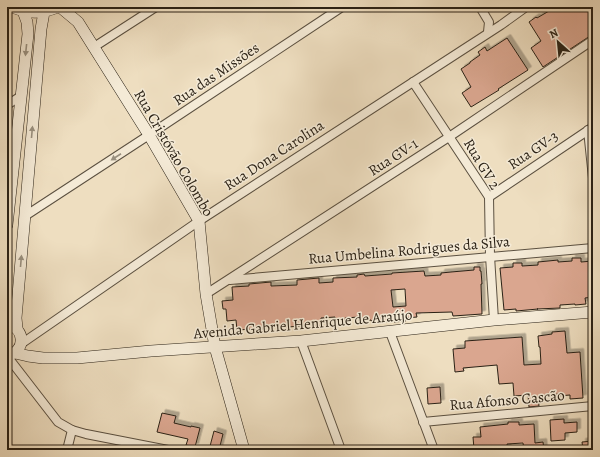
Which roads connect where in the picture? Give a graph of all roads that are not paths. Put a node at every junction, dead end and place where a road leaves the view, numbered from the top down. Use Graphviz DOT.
graph roads {
  1 [pos="12,7"];
  2 [pos="59,7"];
  3 [pos="74,7"];
  4 [pos="156,7"];
  5 [pos="342,7"];
  6 [pos="480,7"];
  7 [pos="526,7"];
  8 [pos="23,11"];
  9 [pos="44,12"];
  10 [pos="78,22"];
  11 [pos="488,32"];
  12 [pos="593,40"];
  13 [pos="94,47"];
  14 [pos="413,82"];
  15 [pos="21,96"];
  16 [pos="7,105"];
  17 [pos="590,128"];
  18 [pos="149,135"];
  19 [pos="450,137"];
  20 [pos="593,178"];
  21 [pos="488,197"];
  22 [pos="25,216"];
  23 [pos="199,221"];
  24 [pos="7,225"];
  25 [pos="593,248"];
  26 [pos="490,256"];
  27 [pos="228,280"];
  28 [pos="206,294"];
  29 [pos="593,312"];
  30 [pos="494,320"];
  31 [pos="12,326"];
  32 [pos="390,332"];
  33 [pos="301,341"];
  34 [pos="215,347"];
  35 [pos="12,352"];
  36 [pos="593,406"];
  37 [pos="423,422"];
  38 [pos="72,430"];
  39 [pos="159,449"];
  40 [pos="67,450"];
  41 [pos="168,450"];
  42 [pos="244,450"];
  43 [pos="341,450"];
  44 [pos="434,450"];
  1 -- 8 [label="street"];
  2 -- 9 [label="street"];
  2 -- 10 [label="street, Rua Cristóvão Colombo"];
  3 -- 10 [label="street, Rua Cristóvão Colombo"];
  4 -- 13 [label="street"];
  5 -- 18 [label="street, Rua das Missões"];
  6 -- 11 [label="street"];
  7 -- 11 [label="street, Rua Dona Carolina"];
  8 -- 9 [label="street"];
  8 -- 15 [label="street, one-way"];
  22 -- 9 [label="street, one-way"];
  10 -- 13 [label="street, Rua Cristóvão Colombo"];
  11 -- 14 [label="street, Rua Dona Carolina"];
  12 -- 19 [label="street, Rua GV-1"];
  13 -- 18 [label="street, Rua Cristóvão Colombo"];
  14 -- 19 [label="street, Rua GV 2"];
  14 -- 23 [label="street, Rua Dona Carolina"];
  15 -- 16 [label="street"];
  15 -- 24 [label="street"];
  17 -- 20 [label="street"];
  17 -- 21 [label="street, Rua GV-3"];
  18 -- 22 [label="street, Rua das Missões, one-way"];
  18 -- 23 [label="street, Rua Cristóvão Colombo"];
  19 -- 21 [label="street, Rua GV 2"];
  19 -- 27 [label="street, Rua GV-1"];
  21 -- 26 [label="street, Rua GV 2"];
  31 -- 22 [label="street, one-way"];
  23 -- 28 [label="street, Rua Cristóvão Colombo"];
  23 -- 35 [label="street, Rua Dona Carolina"];
  25 -- 26 [label="street, Rua Umbelina Rodrigues da Silva"];
  26 -- 27 [label="street, Rua Umbelina Rodrigues da Silva"];
  26 -- 30 [label="street, Rua GV 2"];
  27 -- 28 [label="street, Rua GV-1"];
  28 -- 34 [label="street, Rua Cristóvão Colombo"];
  29 -- 30 [label="street, Avenida Gabriel Henrique de Araújo"];
  30 -- 32 [label="street, Avenida Gabriel Henrique de Araújo"];
  31 -- 35 [label="street"];
  32 -- 33 [label="street, Avenida Gabriel Henrique de Araújo"];
  32 -- 37 [label="street"];
  33 -- 34 [label="street, Avenida Gabriel Henrique de Araújo"];
  33 -- 43 [label="street"];
  34 -- 35 [label="street, Avenida Gabriel Henrique de Araújo"];
  34 -- 42 [label="street, Rua Cristóvão Colombo"];
  35 -- 38 [label="street"];
  36 -- 37 [label="street, Rua Afonso Cascão"];
  37 -- 44 [label="street"];
  38 -- 39 [label="street"];
  38 -- 40 [label="street"];
  39 -- 41 [label="street"];
}
